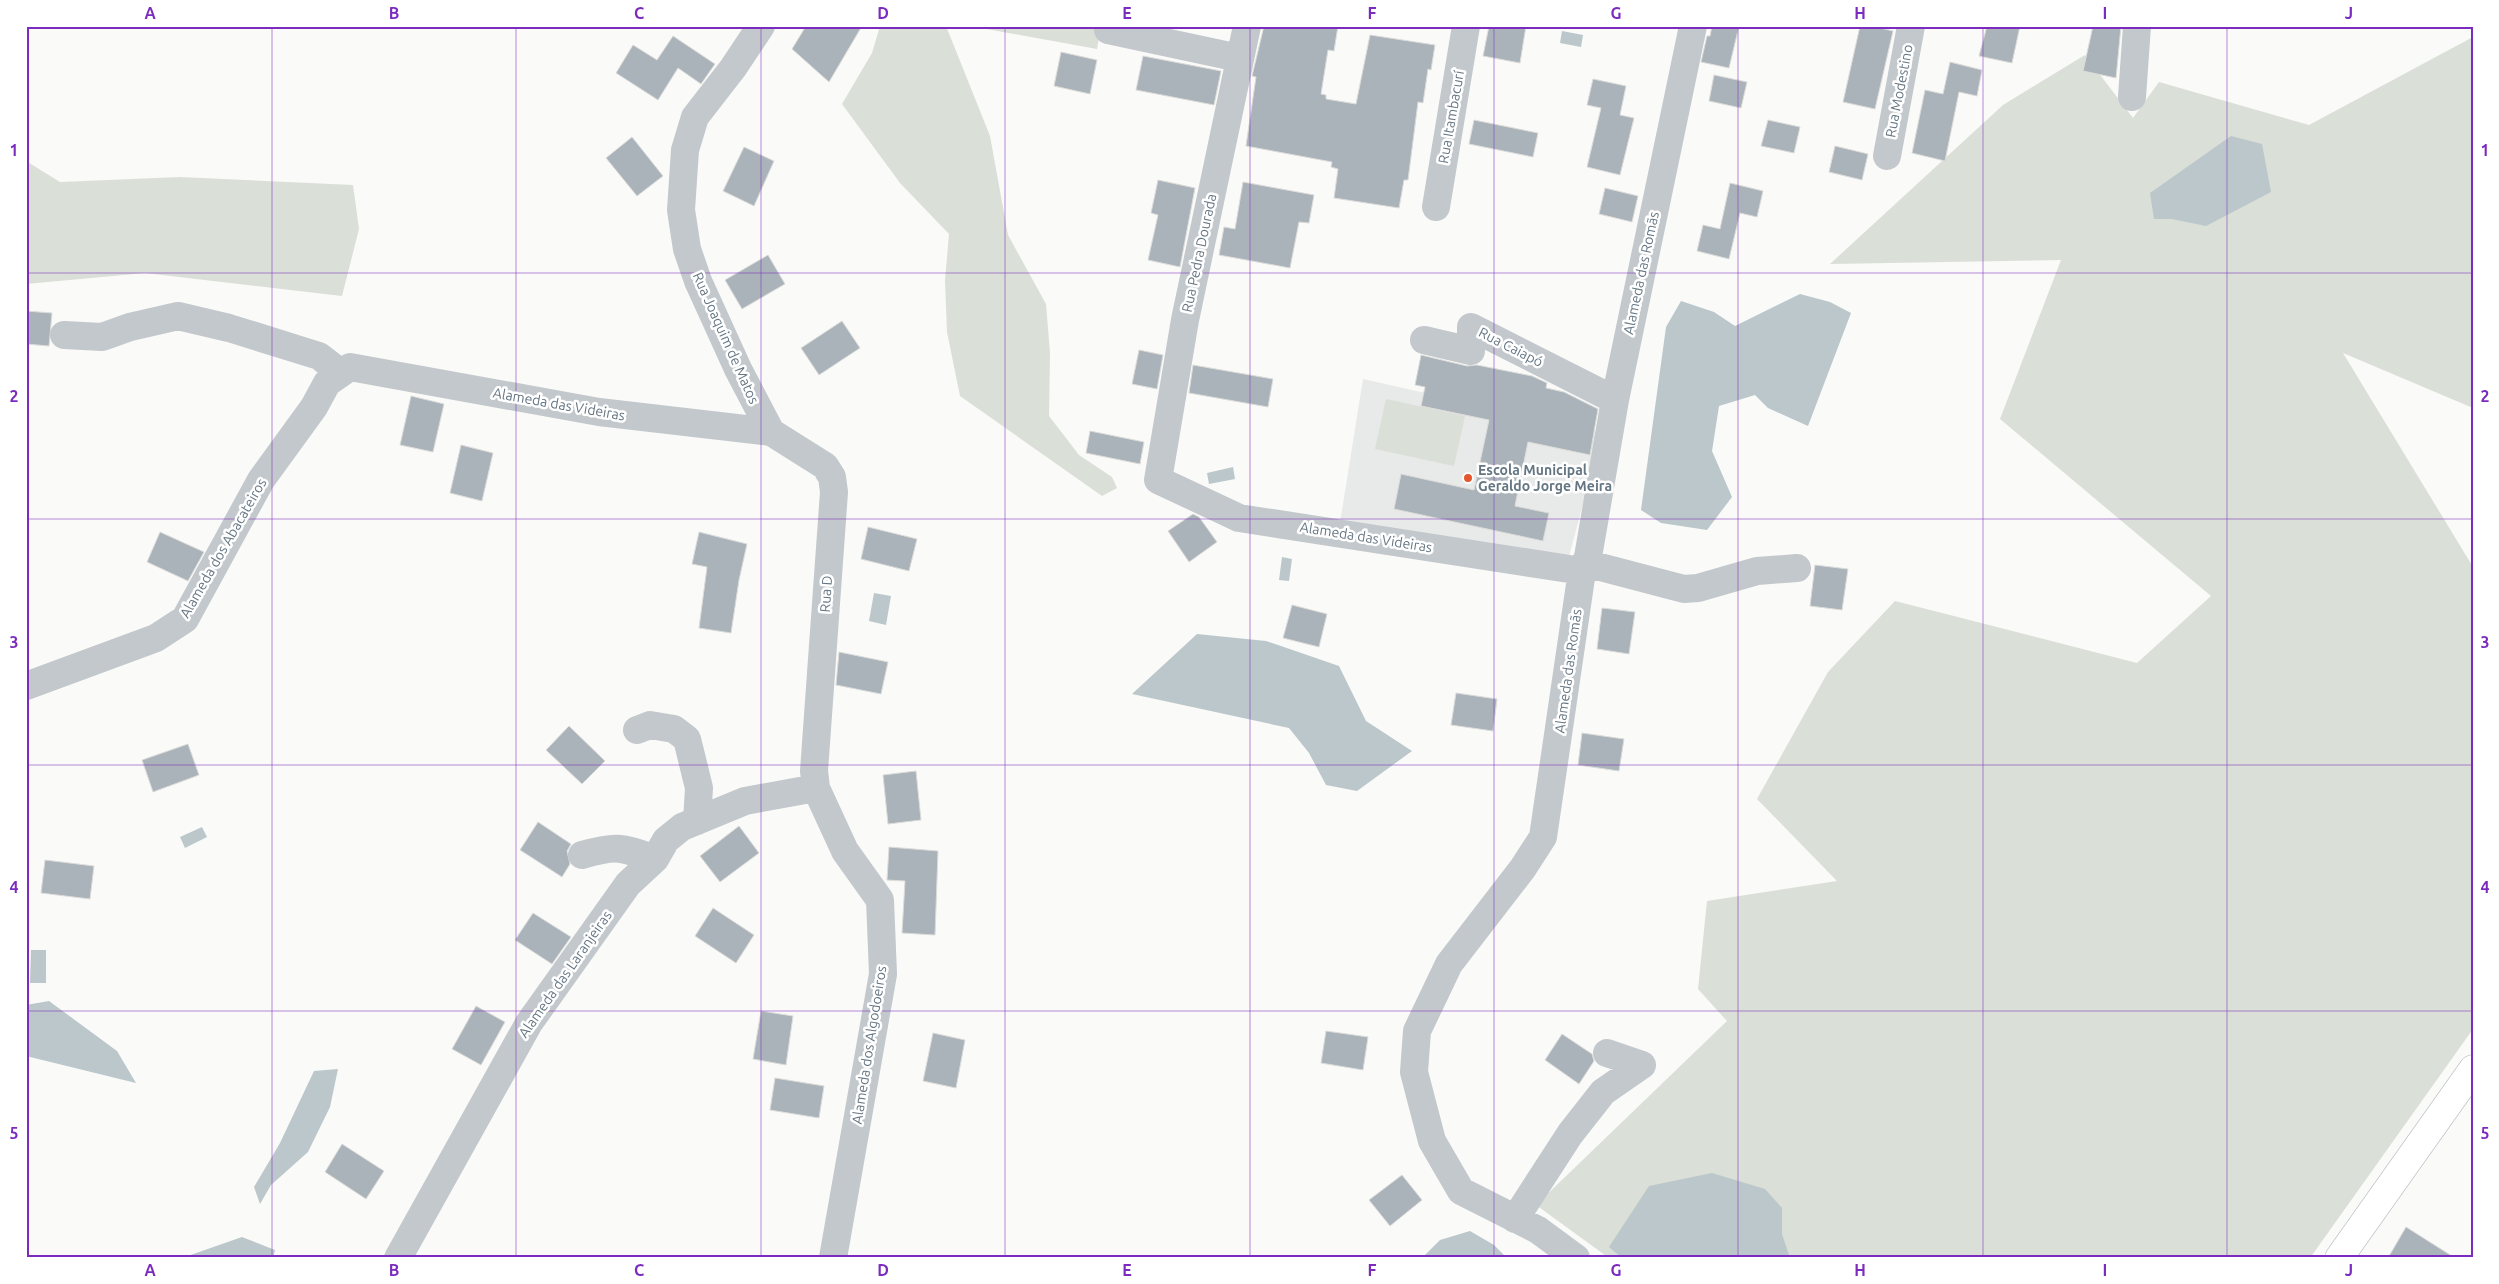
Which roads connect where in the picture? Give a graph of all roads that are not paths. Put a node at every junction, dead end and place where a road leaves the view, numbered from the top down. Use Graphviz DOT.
graph roads {
  1 [pos="761,26"];
  2 [pos="1246,26"];
  3 [pos="1466,26"];
  4 [pos="1693,26"];
  5 [pos="1911,26"];
  6 [pos="2137,26"];
  7 [pos="1108,30"];
  8 [pos="1240,58"];
  9 [pos="2132,97"];
  10 [pos="1887,156"];
  11 [pos="1436,207"];
  12 [pos="64,335"];
  13 [pos="1424,340"];
  14 [pos="345,370"];
  15 [pos="1615,400"];
  16 [pos="770,432"];
  17 [pos="1158,480"];
  18 [pos="1584,567"];
  19 [pos="1797,568"];
  20 [pos="26,686"];
  21 [pos="637,730"];
  22 [pos="816,788"];
  23 [pos="697,821"];
  24 [pos="582,854"];
  25 [pos="655,859"];
  26 [pos="1607,1053"];
  27 [pos="2473,1069"];
  28 [pos="1526,1224"];
  29 [pos="398,1258"];
  30 [pos="833,1258"];
  31 [pos="1576,1258"];
  32 [pos="2340,1258"];
  1 -- 16 [label="street, Rua Joaquim de Matos"];
  2 -- 8 [label="street, Rua Pedra Dourada"];
  3 -- 11 [label="street, Rua Itambacurí"];
  4 -- 15 [label="street, Alameda das Romãs"];
  5 -- 10 [label="street, Rua Modestino"];
  6 -- 9 [label="street"];
  7 -- 8 [label="street"];
  8 -- 17 [label="street, Rua Pedra Dourada"];
  12 -- 14 [label="street"];
  13 -- 15 [label="street, Rua Caiapó"];
  14 -- 16 [label="street, Alameda das Videiras"];
  14 -- 20 [label="street, Alameda dos Abacateiros"];
  15 -- 18 [label="street, Alameda das Romãs"];
  16 -- 22 [label="street, Rua D"];
  17 -- 18 [label="street, Alameda das Videiras"];
  18 -- 19 [label="street, Alameda das Videiras"];
  18 -- 28 [label="street, Alameda das Romãs"];
  21 -- 23 [label="street"];
  22 -- 23 [label="street, Alameda das Laranjeiras"];
  22 -- 30 [label="street, Alameda dos Algodoeiros"];
  23 -- 25 [label="street, Alameda das Laranjeiras"];
  24 -- 25 [label="street"];
  25 -- 29 [label="street, Alameda das Laranjeiras"];
  26 -- 28 [label="street"];
  27 -- 32 [label="main road"];
  28 -- 31 [label="street, Alameda das Romãs"];
}
